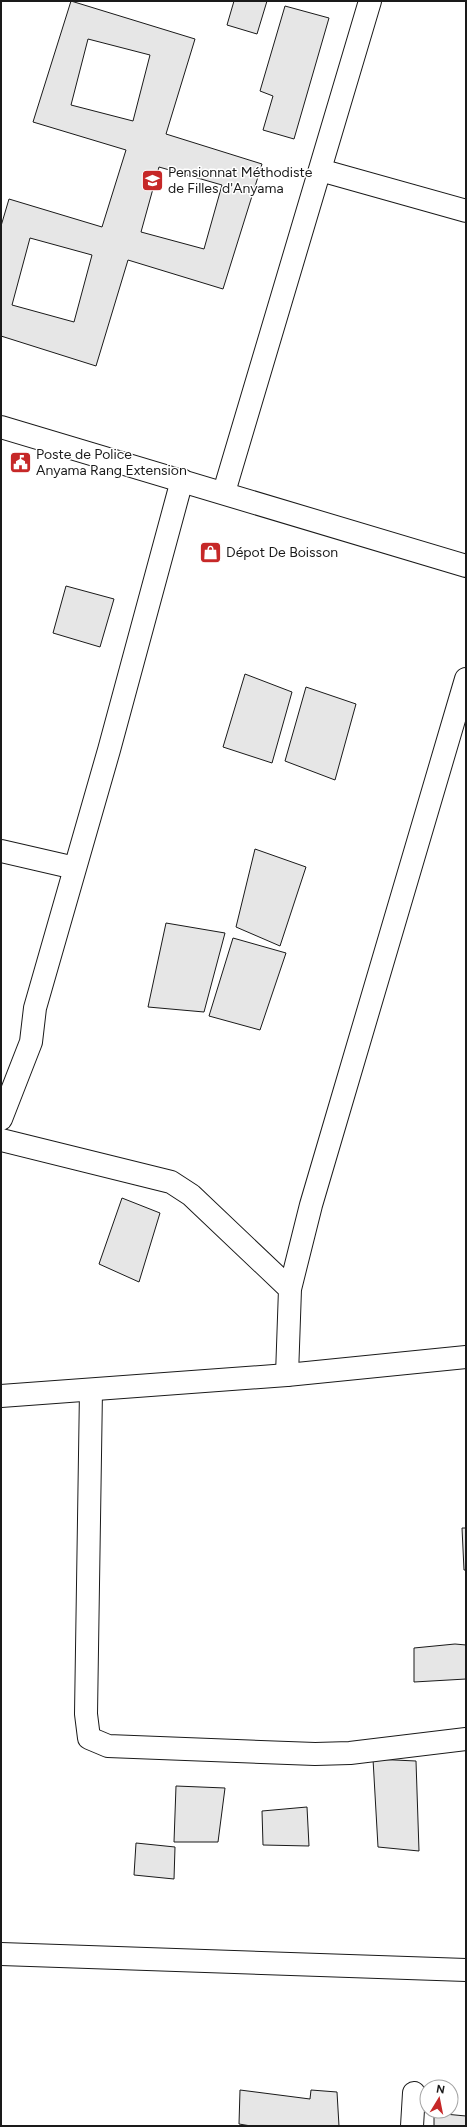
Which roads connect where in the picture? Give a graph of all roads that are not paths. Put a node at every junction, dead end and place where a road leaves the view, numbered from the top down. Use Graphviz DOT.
graph roads {
  1 [pos="370,1"];
  2 [pos="320,170"];
  3 [pos="466,211"];
  4 [pos="1,427"];
  5 [pos="182,480"];
  6 [pos="224,492"];
  7 [pos="466,566"];
  8 [pos="466,679"];
  9 [pos="1,851"];
  10 [pos="75,868"];
  11 [pos="1,1119"];
  12 [pos="1,1140"];
  13 [pos="290,1289"];
  14 [pos="466,1357"];
  15 [pos="287,1375"];
  16 [pos="91,1390"];
  17 [pos="1,1396"];
  18 [pos="466,1739"];
  19 [pos="1,1954"];
  20 [pos="466,1970"];
  21 [pos="414,2093"];
  22 [pos="412,2126"];
  1 -- 2 [label="street"];
  2 -- 3 [label="street"];
  2 -- 6 [label="street"];
  4 -- 5 [label="street"];
  5 -- 6 [label="street"];
  5 -- 10 [label="street"];
  6 -- 7 [label="street"];
  8 -- 13 [label="street"];
  9 -- 10 [label="street"];
  10 -- 11 [label="street"];
  12 -- 13 [label="street"];
  13 -- 15 [label="street"];
  14 -- 15 [label="street"];
  15 -- 16 [label="street"];
  16 -- 17 [label="street"];
  16 -- 18 [label="street"];
  19 -- 20 [label="street"];
  21 -- 22 [label="street"];
}
